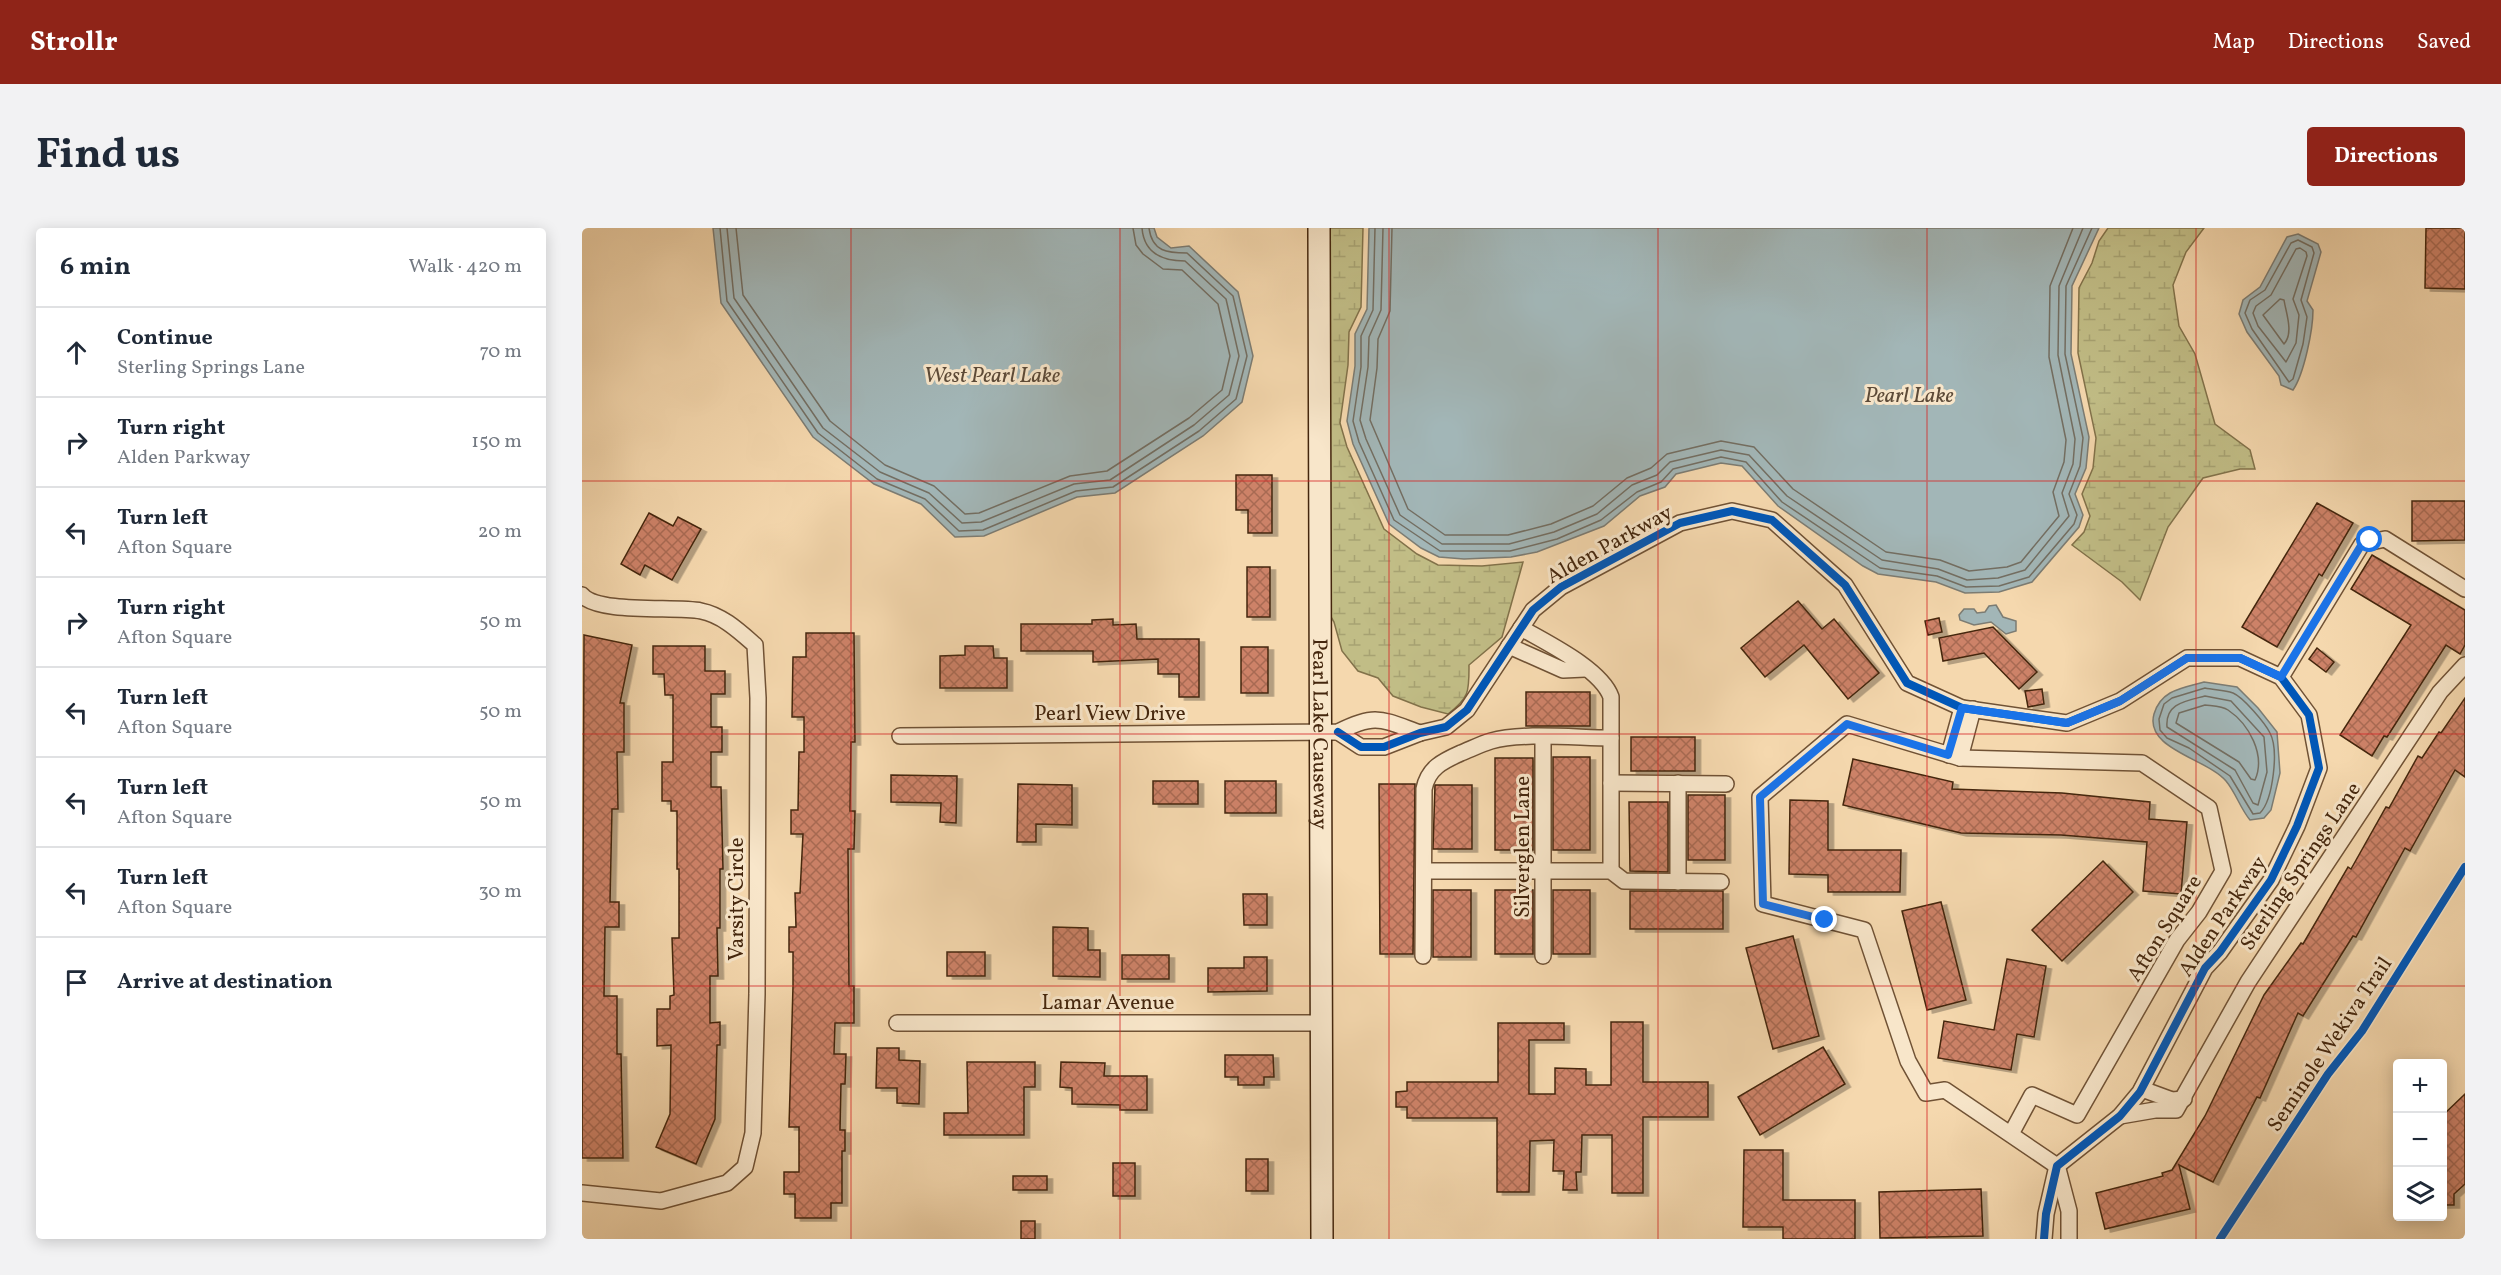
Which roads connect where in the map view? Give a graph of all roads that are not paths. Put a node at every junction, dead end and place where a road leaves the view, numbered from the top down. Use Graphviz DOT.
graph roads {
  1 [pos="1319,228"];
  2 [pos="2465,589"];
  3 [pos="582,595"];
  4 [pos="1521,628"];
  5 [pos="1509,646"];
  6 [pos="2465,665"];
  7 [pos="1585,669"];
  8 [pos="2284,671"];
  9 [pos="1967,709"];
  10 [pos="1329,733"];
  11 [pos="1420,733"];
  12 [pos="900,736"];
  13 [pos="1544,738"];
  14 [pos="1611,738"];
  15 [pos="1954,756"];
  16 [pos="1611,783"];
  17 [pos="1678,783"];
  18 [pos="1726,784"];
  19 [pos="1424,871"];
  20 [pos="1544,871"];
  21 [pos="1611,871"];
  22 [pos="1678,882"];
  23 [pos="1721,882"];
  24 [pos="1423,956"];
  25 [pos="1544,956"];
  26 [pos="897,1023"];
  27 [pos="1320,1023"];
  28 [pos="2142,1089"];
  29 [pos="2184,1099"];
  30 [pos="2120,1116"];
  31 [pos="2011,1134"];
  32 [pos="2057,1166"];
  33 [pos="582,1192"];
  34 [pos="1322,1239"];
  35 [pos="2044,1239"];
  36 [pos="2069,1239"];
  1 -- 10 [label="street, Pearl Lake Causeway"];
  2 -- 8 [label="street"];
  3 -- 33 [label="street, Varsity Circle"];
  4 -- 5 [label="street, Alden Parkway"];
  4 -- 7 [label="street"];
  4 -- 9 [label="street, Alden Parkway"];
  5 -- 7 [label="street"];
  5 -- 11 [label="street, Alden Parkway"];
  6 -- 29 [label="street, Sterling Springs Lane"];
  7 -- 14 [label="street"];
  8 -- 9 [label="street, Alden Parkway"];
  8 -- 28 [label="street, Alden Parkway"];
  9 -- 15 [label="street"];
  10 -- 11 [label="street"];
  10 -- 11 [label="street, Alden Parkway"];
  10 -- 12 [label="street, Pearl View Drive"];
  10 -- 27 [label="street, Pearl Lake Causeway"];
  13 -- 14 [label="street"];
  13 -- 19 [label="street"];
  13 -- 20 [label="street, Silverglen Lane"];
  14 -- 16 [label="street"];
  15 -- 31 [label="street, Afton Square"];
  15 -- 31 [label="street, Afton Square"];
  16 -- 17 [label="street"];
  16 -- 21 [label="street"];
  17 -- 18 [label="street"];
  17 -- 22 [label="street"];
  19 -- 20 [label="street"];
  19 -- 24 [label="street"];
  20 -- 21 [label="street"];
  20 -- 25 [label="street, Silverglen Lane"];
  21 -- 22 [label="street"];
  22 -- 23 [label="street"];
  26 -- 27 [label="street, Lamar Avenue"];
  27 -- 34 [label="street, Pearl Lake Causeway"];
  28 -- 29 [label="street"];
  28 -- 30 [label="street, Alden Parkway"];
  29 -- 30 [label="street"];
  30 -- 32 [label="street, Alden Parkway"];
  31 -- 32 [label="street, Afton Square"];
  32 -- 35 [label="street"];
  32 -- 36 [label="street"];
}
